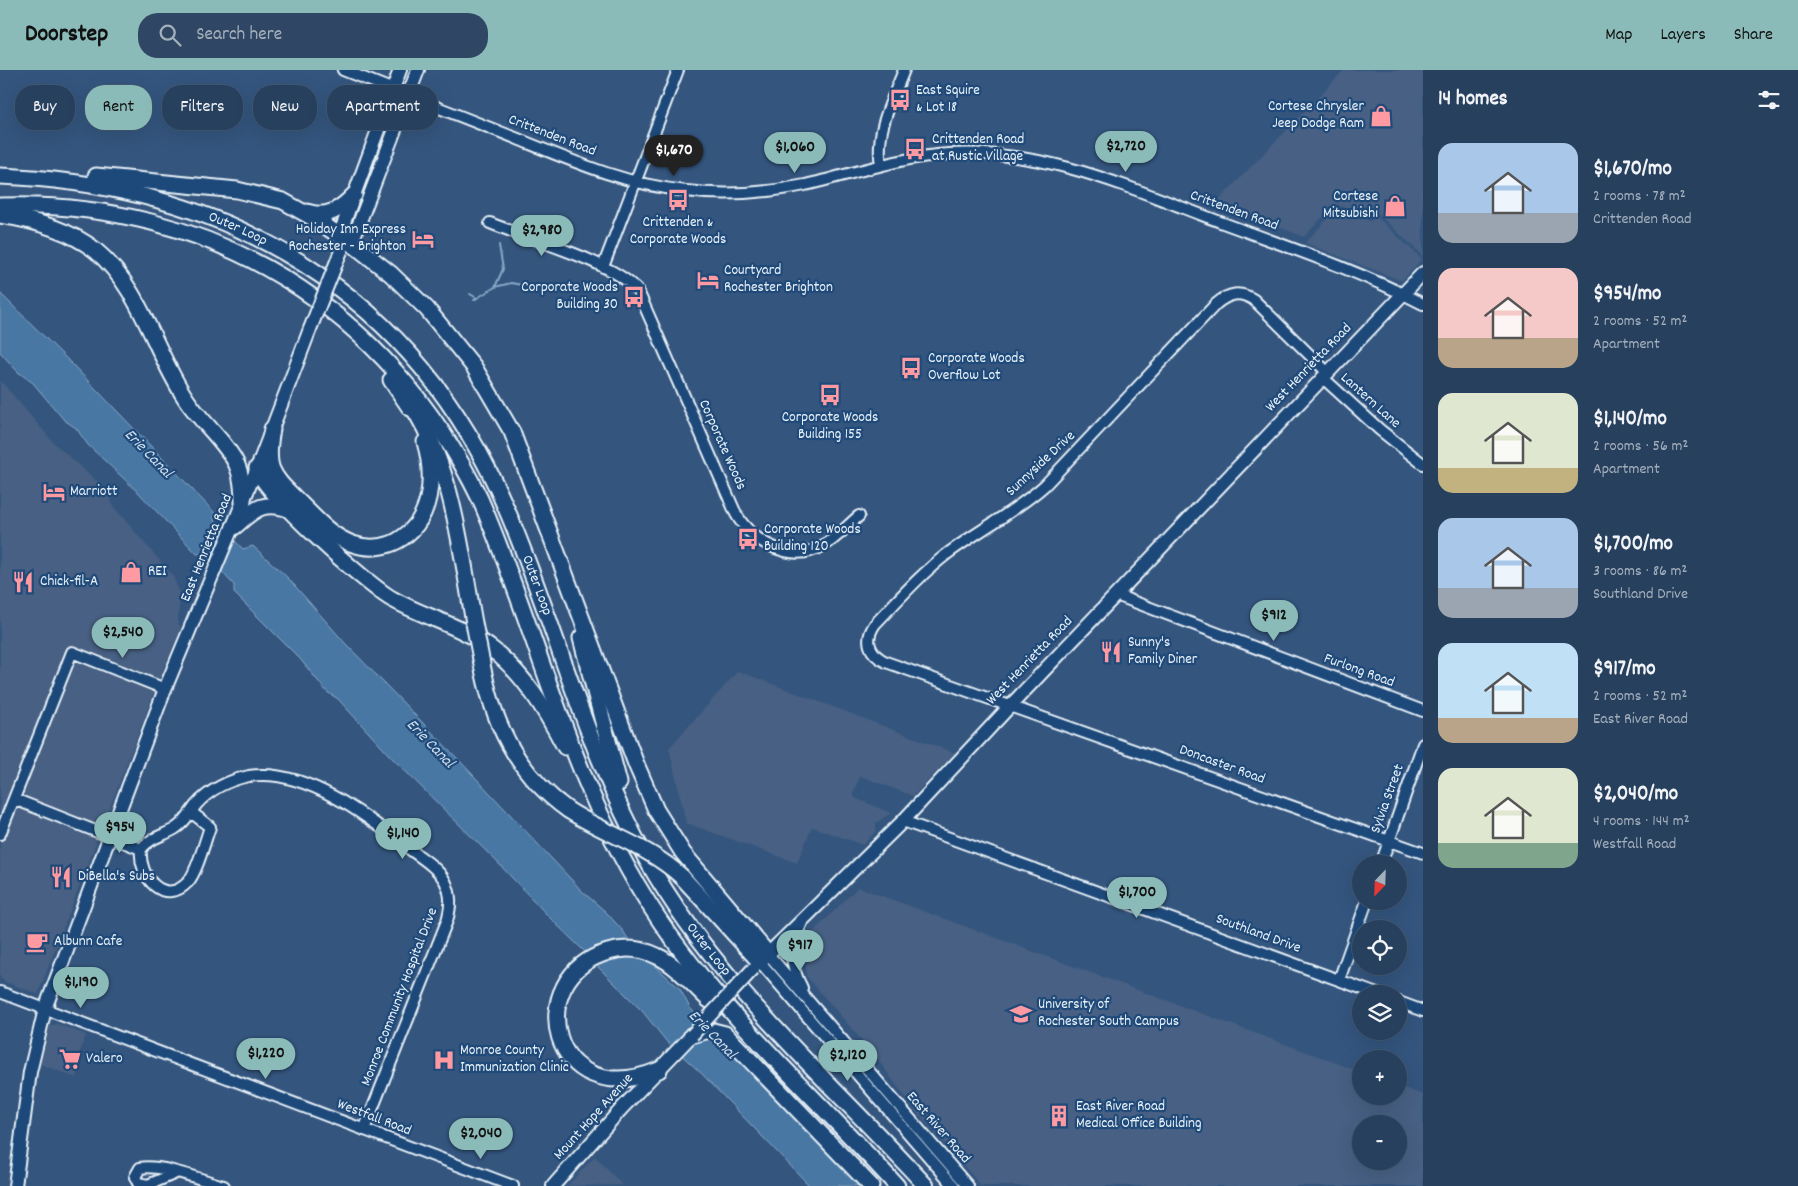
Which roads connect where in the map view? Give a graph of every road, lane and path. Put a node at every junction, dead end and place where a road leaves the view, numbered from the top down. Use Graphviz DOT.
graph roads {
  1 [pos="344,70"];
  2 [pos="400,70"];
  3 [pos="418,70"];
  4 [pos="678,70"];
  5 [pos="904,70"];
  6 [pos="381,85"];
  7 [pos="395,85"];
  8 [pos="412,85"];
  9 [pos="438,108"];
  10 [pos="378,130"];
  11 [pos="395,130"];
  12 [pos="881,165"];
  13 [pos="0,172"];
  14 [pos="0,176"];
  15 [pos="636,182"];
  16 [pos="354,195"];
  17 [pos="0,206"];
  18 [pos="293,206"];
  19 [pos="0,215"];
  20 [pos="490,223"];
  21 [pos="343,245"];
  22 [pos="250,260"];
  23 [pos="603,267"];
  24 [pos="1423,273"];
  25 [pos="1404,294"];
  26 [pos="1423,304"];
  27 [pos="1325,375"];
  28 [pos="391,380"];
  29 [pos="272,429"];
  30 [pos="1423,464"];
  31 [pos="257,468"];
  32 [pos="248,507"];
  33 [pos="290,509"];
  34 [pos="859,516"];
  35 [pos="234,527"];
  36 [pos="556,549"];
  37 [pos="1116,595"];
  38 [pos="165,689"];
  39 [pos="1011,705"];
  40 [pos="1423,711"];
  41 [pos="1423,744"];
  42 [pos="14,799"];
  43 [pos="191,812"];
  44 [pos="601,817"];
  45 [pos="903,821"];
  46 [pos="0,834"];
  47 [pos="108,836"];
  48 [pos="636,839"];
  49 [pos="1389,841"];
  50 [pos="141,849"];
  51 [pos="1423,853"];
  52 [pos="1384,855"];
  53 [pos="1364,910"];
  54 [pos="806,917"];
  55 [pos="761,961"];
  56 [pos="1340,980"];
  57 [pos="1353,985"];
  58 [pos="0,992"];
  59 [pos="1407,1005"];
  60 [pos="813,1006"];
  61 [pos="45,1009"];
  62 [pos="1423,1011"];
  63 [pos="692,1035"];
  64 [pos="659,1070"];
  65 [pos="804,1088"];
  66 [pos="364,1130"];
  67 [pos="176,1173"];
  68 [pos="15,1186"];
  69 [pos="224,1186"];
  70 [pos="513,1186"];
  71 [pos="553,1186"];
  72 [pos="871,1186"];
  73 [pos="897,1186"];
  74 [pos="926,1186"];
  75 [pos="954,1186"];
  76 [pos="968,1186"];
  1 -- 6 [label="street, Crittenden Road"];
  2 -- 7 [label="main road, East Henrietta Road"];
  3 -- 8 [label="main road, East Henrietta Road"];
  4 -- 15 [label="street"];
  5 -- 12 [label="street"];
  9 -- 15 [label="street, Crittenden Road"];
  10 -- 16 [label="main road, East Henrietta Road"];
  11 -- 21 [label="main road, East Henrietta Road"];
  12 -- 15 [label="street, Crittenden Road"];
  12 -- 25 [label="street, Crittenden Road"];
  13 -- 18 [label="highway"];
  14 -- 48 [label="highway, Outer Loop"];
  15 -- 23 [label="street"];
  16 -- 18 [label="highway"];
  16 -- 21 [label="main road, East Henrietta Road"];
  17 -- 22 [label="highway, Outer Loop"];
  18 -- 21 [label="highway"];
  19 -- 32 [label="highway"];
  20 -- 23 [label="street, Corporate Woods"];
  21 -- 29 [label="main road, East Henrietta Road, bridge"];
  21 -- 36 [label="highway"];
  22 -- 28 [label="highway"];
  22 -- 44 [label="highway, Outer Loop"];
  23 -- 34 [label="street, Corporate Woods"];
  24 -- 25 [label="main road, West Henrietta Road"];
  25 -- 26 [label="street, Crittenden Road"];
  25 -- 27 [label="main road, West Henrietta Road"];
  27 -- 30 [label="street, Lantern Lane"];
  27 -- 37 [label="main road, West Henrietta Road"];
  27 -- 39 [label="street, Sunnyside Drive"];
  28 -- 29 [label="highway"];
  28 -- 55 [label="highway, bridge"];
  29 -- 31 [label="main road, East Henrietta Road"];
  31 -- 32 [label="main road, East Henrietta Road"];
  31 -- 33 [label="highway"];
  32 -- 33 [label="highway"];
  32 -- 35 [label="highway"];
  33 -- 44 [label="highway"];
  35 -- 38 [label="main road, East Henrietta Road"];
  36 -- 48 [label="highway"];
  36 -- 55 [label="highway"];
  37 -- 39 [label="main road, West Henrietta Road"];
  37 -- 40 [label="street, Furlong Road"];
  38 -- 42 [label="street"];
  38 -- 47 [label="main road, East Henrietta Road"];
  39 -- 45 [label="main road, West Henrietta Road"];
  39 -- 49 [label="street, Doncaster Road"];
  41 -- 49 [label="street, Sylvia Street"];
  42 -- 46 [label="street"];
  42 -- 47 [label="street"];
  43 -- 50 [label="street, Monroe Community Hospital Drive"];
  43 -- 50 [label="street"];
  43 -- 66 [label="street, Monroe Community Hospital Drive"];
  44 -- 65 [label="highway, Outer Loop"];
  45 -- 54 [label="main road, West Henrietta Road"];
  45 -- 56 [label="street, Southland Drive"];
  47 -- 50 [label="street"];
  47 -- 61 [label="main road, East Henrietta Road"];
  48 -- 74 [label="highway, Outer Loop"];
  49 -- 51 [label="street, Doncaster Road"];
  49 -- 52 [label="street, Sylvia Street"];
  53 -- 56 [label="street"];
  54 -- 55 [label="main road, West Henrietta Road"];
  54 -- 60 [label="street"];
  55 -- 60 [label="street, East River Road"];
  55 -- 63 [label="main road, West Henrietta Road, bridge"];
  55 -- 75 [label="street, East River Road"];
  56 -- 57 [label="street, Southland Drive"];
  58 -- 61 [label="street, Westfall Road"];
  59 -- 62 [label="street"];
  60 -- 76 [label="street, East River Road"];
  61 -- 66 [label="street, Westfall Road"];
  61 -- 68 [label="main road, East Henrietta Road"];
  63 -- 64 [label="main road, West Henrietta Road"];
  63 -- 72 [label="highway"];
  64 -- 65 [label="highway"];
  64 -- 71 [label="main road, Mount Hope Avenue"];
  65 -- 73 [label="highway, Outer Loop"];
  66 -- 70 [label="street, Westfall Road"];
  67 -- 69 [label="street"];
}
